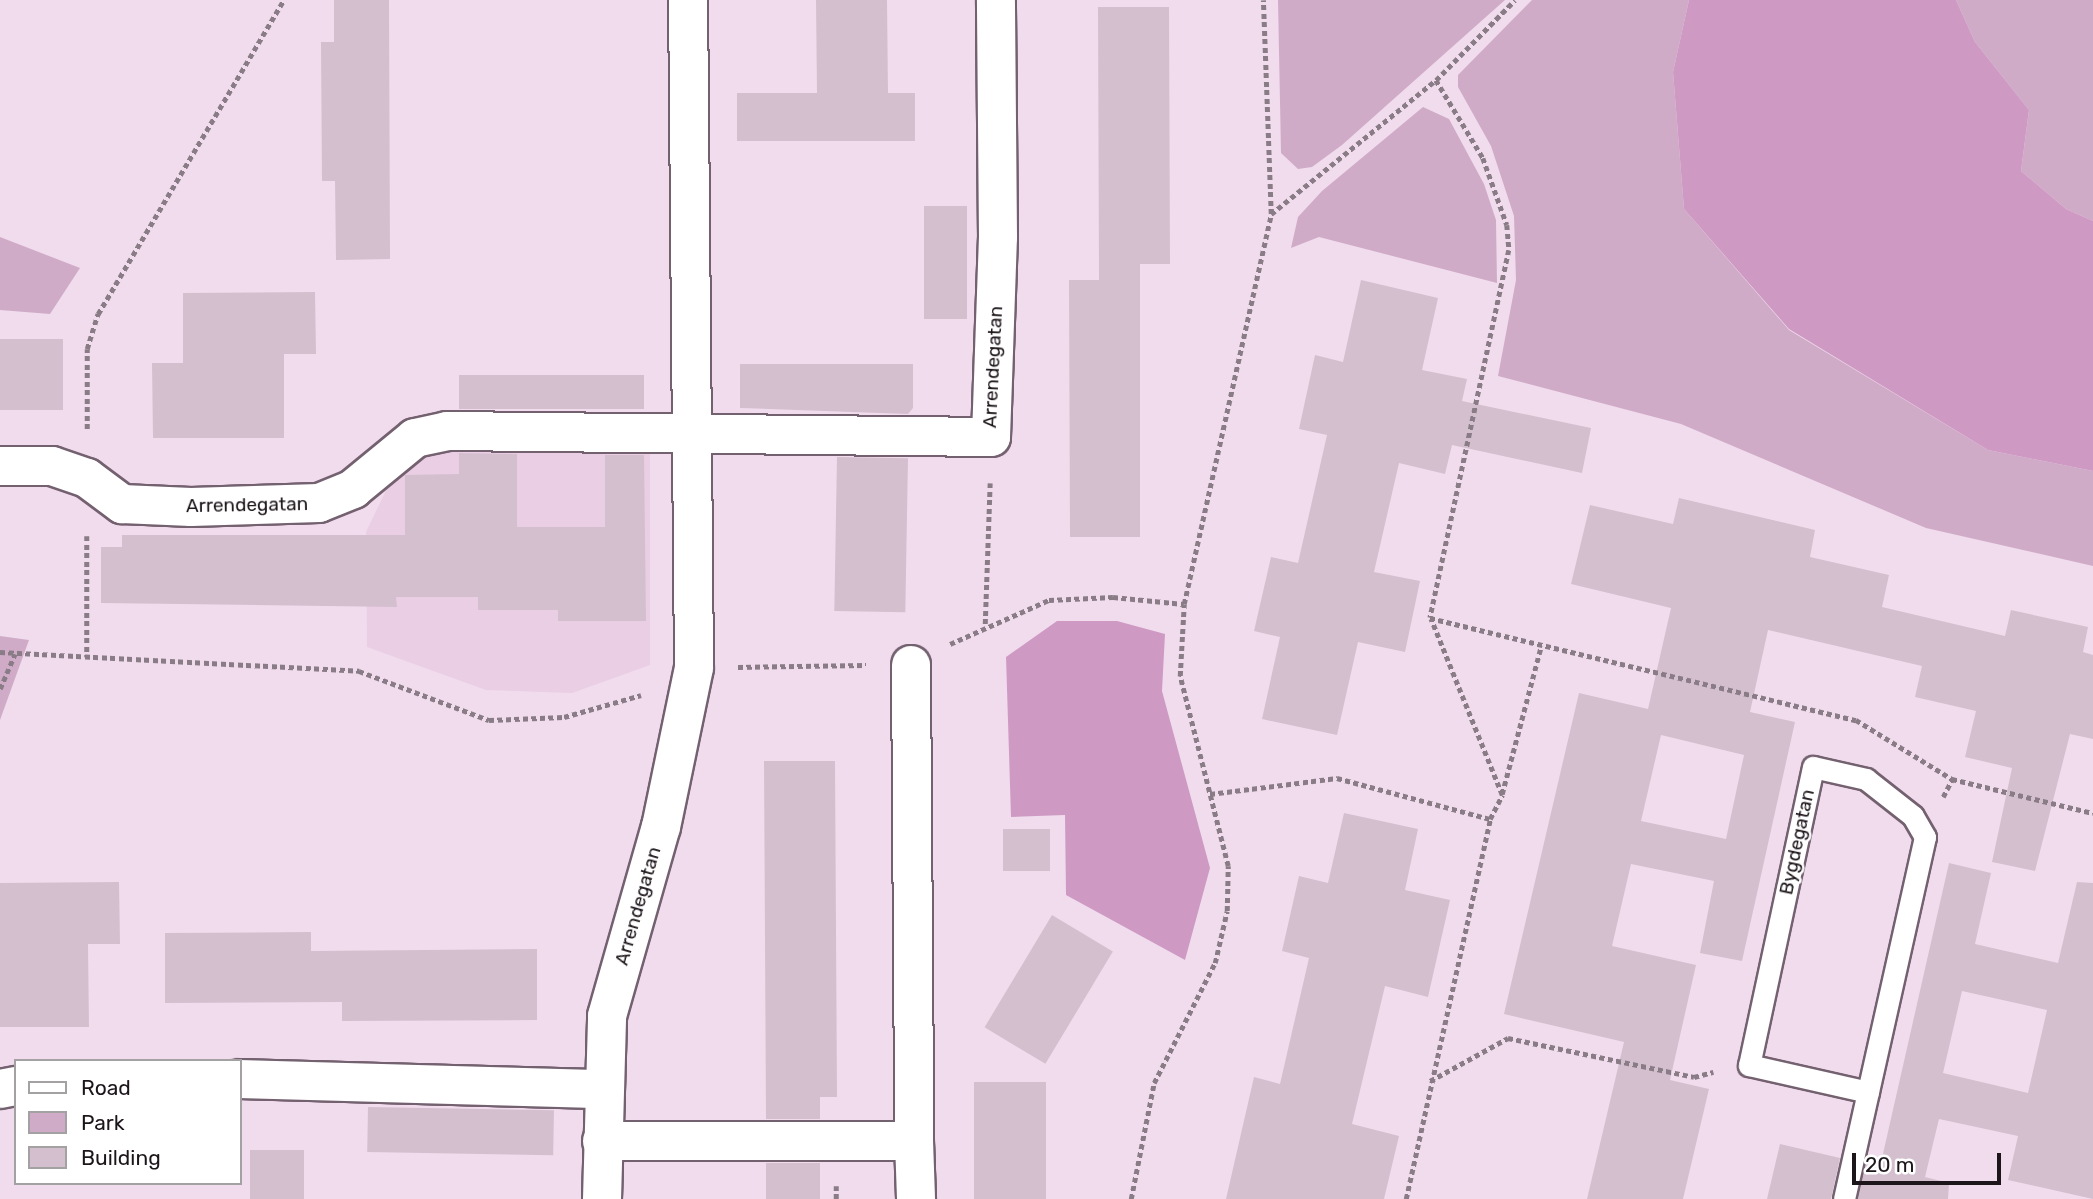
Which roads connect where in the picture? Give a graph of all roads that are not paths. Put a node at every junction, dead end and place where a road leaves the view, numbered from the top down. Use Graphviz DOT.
graph roads {
  1 [pos="688,0"];
  2 [pos="996,0"];
  3 [pos="692,432"];
  4 [pos="0,466"];
  5 [pos="911,665"];
  6 [pos="242,1079"];
  7 [pos="603,1089"];
  8 [pos="1868,1092"];
  9 [pos="602,1141"];
  10 [pos="914,1141"];
  11 [pos="602,1199"];
  12 [pos="916,1199"];
  13 [pos="1844,1199"];
  1 -- 3 [label="street, Arrendegatan"];
  2 -- 3 [label="street, Arrendegatan"];
  3 -- 4 [label="street, Arrendegatan"];
  3 -- 7 [label="street, Arrendegatan"];
  5 -- 10 [label="street"];
  6 -- 7 [label="street"];
  7 -- 9 [label="street, Arrendegatan"];
  8 -- 8 [label="lane, Bygdegatan"];
  8 -- 13 [label="lane, Bygdegatan"];
  9 -- 10 [label="street"];
  9 -- 11 [label="street, Arrendegatan"];
  10 -- 12 [label="street"];
}
